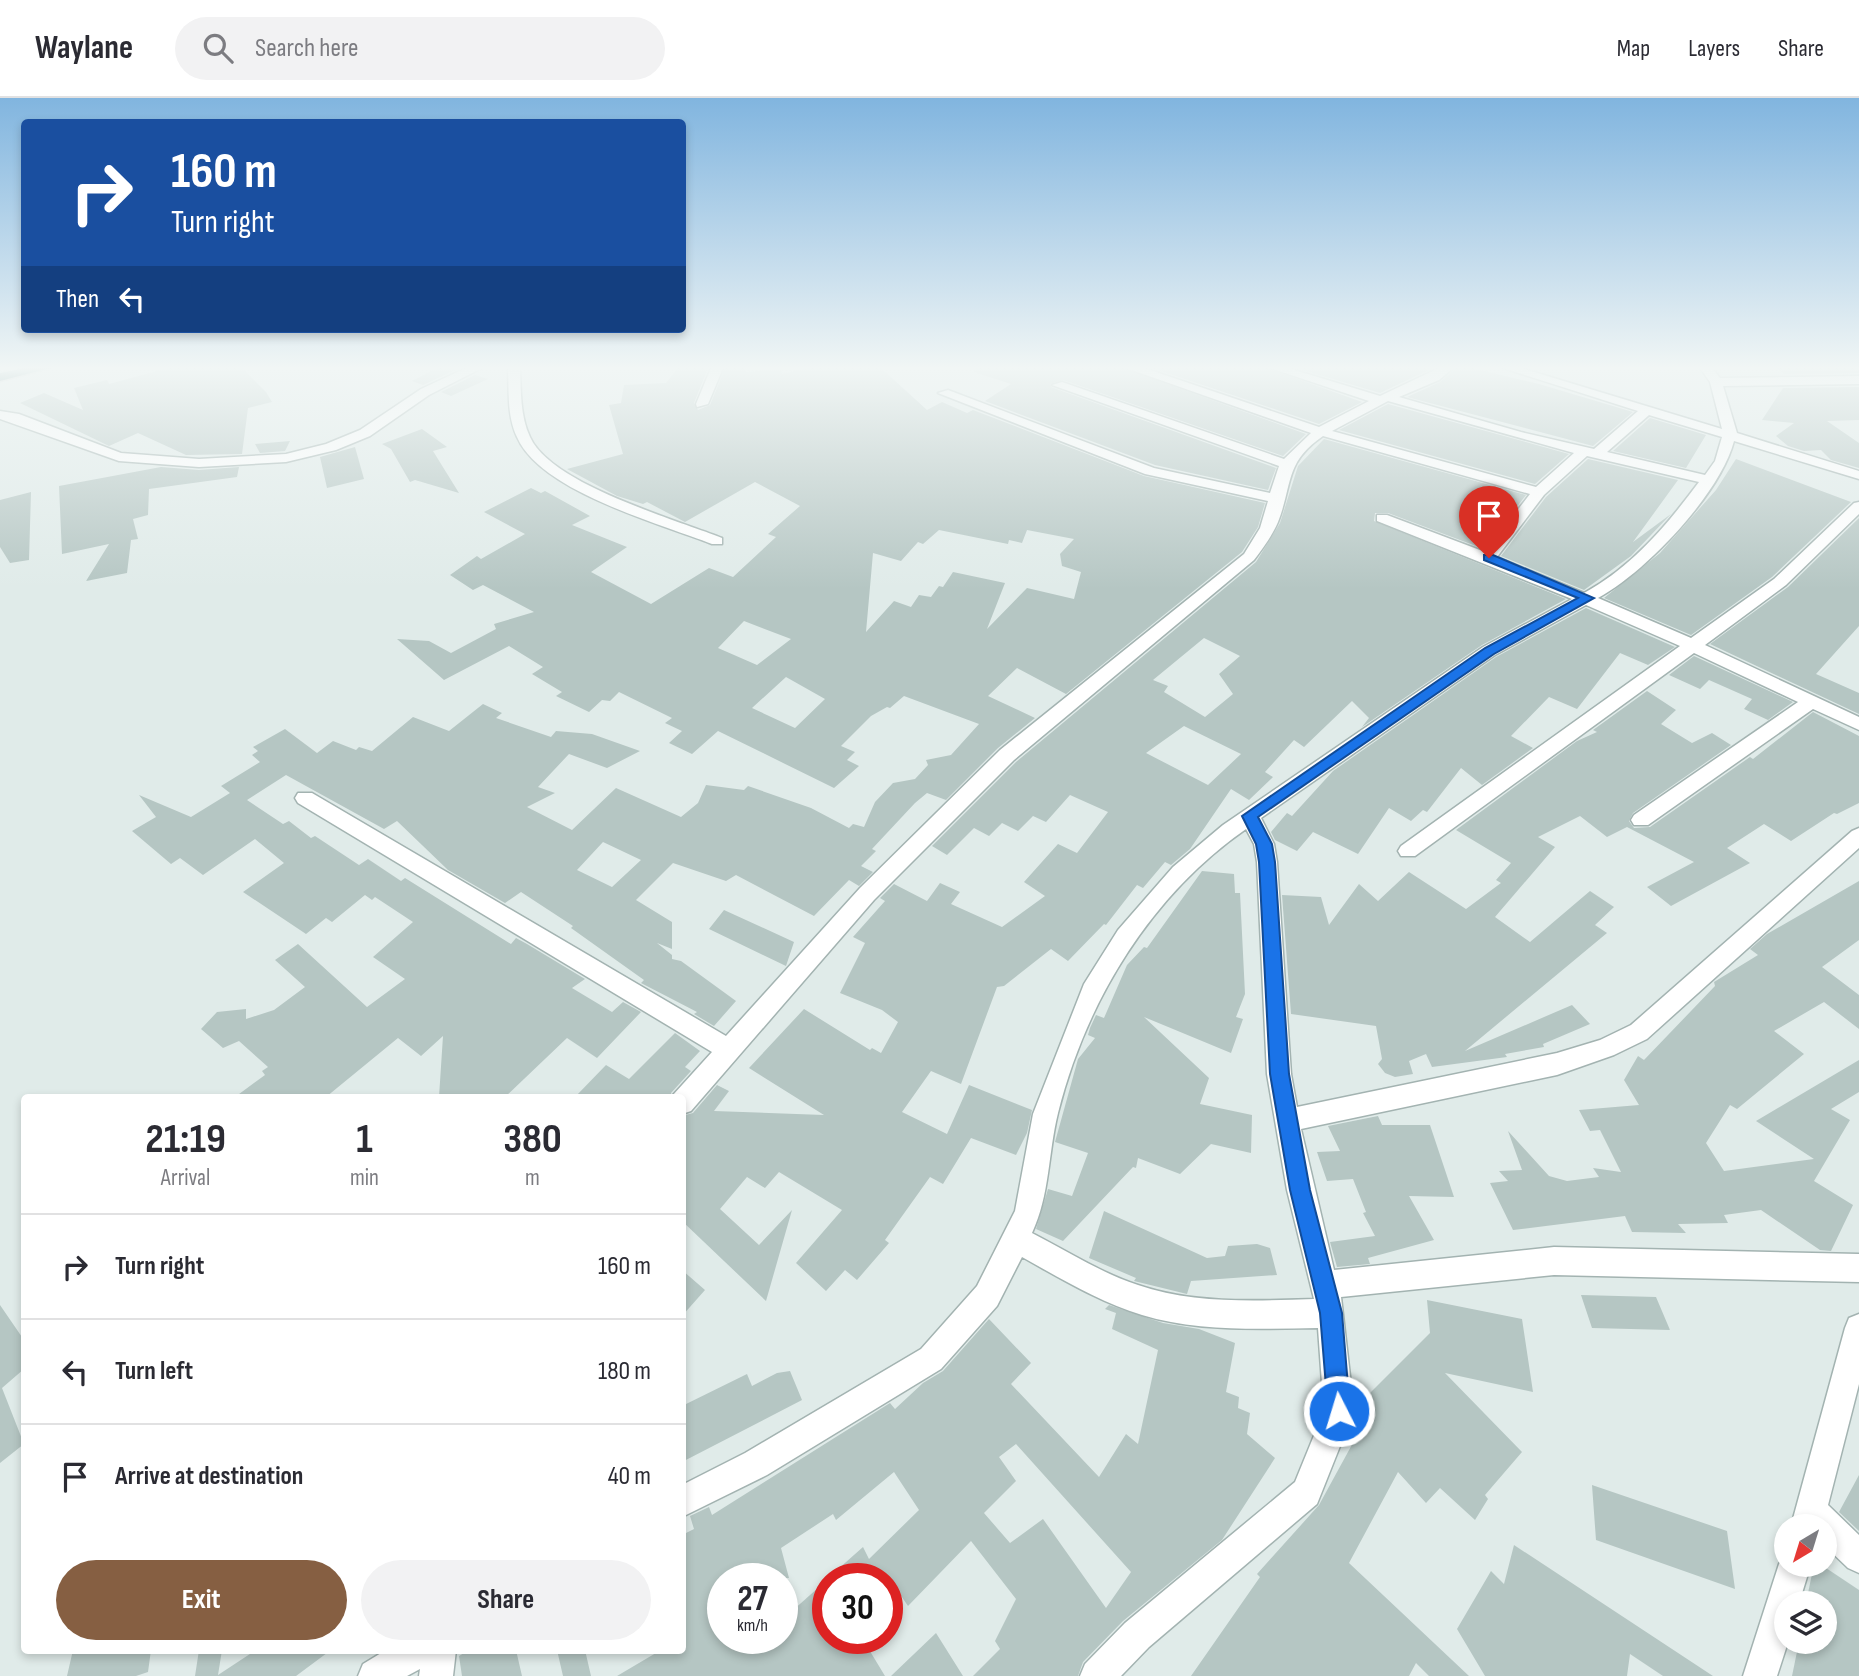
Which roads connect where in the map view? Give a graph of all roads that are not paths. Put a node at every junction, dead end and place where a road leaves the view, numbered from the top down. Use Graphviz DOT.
graph roads {
  1 [pos="75,442"];
  2 [pos="344,442"];
  3 [pos="526,442"];
  4 [pos="1072,442"];
  5 [pos="1221,442"];
  6 [pos="1306,442"];
  7 [pos="1356,442"];
  8 [pos="1544,442"];
  9 [pos="1605,442"];
  10 [pos="1728,442"];
  11 [pos="1757,442"];
  12 [pos="1590,453"];
  13 [pos="1286,464"];
  14 [pos="1859,475"];
  15 [pos="1708,480"];
  16 [pos="1539,492"];
  17 [pos="1275,498"];
  18 [pos="1859,506"];
  19 [pos="1382,517"];
  20 [pos="716,541"];
  21 [pos="1489,558"];
  22 [pos="1588,598"];
  23 [pos="1695,646"];
  24 [pos="1812,701"];
  25 [pos="1859,724"];
  26 [pos="305,798"];
  27 [pos="1250,816"];
  28 [pos="1642,820"];
  29 [pos="1859,836"];
  30 [pos="1408,851"];
  31 [pos="729,1051"];
  32 [pos="686,1099"];
  33 [pos="1288,1120"];
  34 [pos="1016,1239"];
  35 [pos="1859,1268"];
  36 [pos="1324,1285"];
  37 [pos="1331,1313"];
  38 [pos="1859,1328"];
  39 [pos="686,1500"];
  40 [pos="1810,1514"];
  41 [pos="1838,1541"];
  42 [pos="1859,1557"];
  43 [pos="1791,1577"];
  44 [pos="412,1654"];
  45 [pos="439,1654"];
  46 [pos="375,1676"];
  47 [pos="436,1676"];
  48 [pos="1097,1676"];
  49 [pos="1760,1676"];
  1 -- 2 [label="street"];
  3 -- 20 [label="street"];
  4 -- 17 [label="street"];
  5 -- 13 [label="street"];
  6 -- 13 [label="street"];
  7 -- 16 [label="street"];
  8 -- 12 [label="street"];
  9 -- 12 [label="street"];
  10 -- 15 [label="street"];
  11 -- 14 [label="street"];
  12 -- 15 [label="street"];
  12 -- 16 [label="street"];
  13 -- 17 [label="street"];
  15 -- 22 [label="street"];
  16 -- 21 [label="street"];
  17 -- 31 [label="street"];
  18 -- 23 [label="street"];
  19 -- 21 [label="street"];
  21 -- 22 [label="street"];
  22 -- 23 [label="street"];
  22 -- 27 [label="street"];
  23 -- 24 [label="street"];
  23 -- 30 [label="street"];
  24 -- 25 [label="street"];
  24 -- 28 [label="street"];
  26 -- 31 [label="street"];
  27 -- 33 [label="street"];
  27 -- 34 [label="street"];
  29 -- 33 [label="street"];
  31 -- 32 [label="street"];
  33 -- 36 [label="street"];
  34 -- 37 [label="street"];
  34 -- 39 [label="street"];
  35 -- 36 [label="street"];
  36 -- 37 [label="street"];
  37 -- 48 [label="street"];
  38 -- 40 [label="street"];
  41 -- 42 [label="street"];
  43 -- 49 [label="street"];
  44 -- 46 [label="street"];
  45 -- 47 [label="street"];
}
